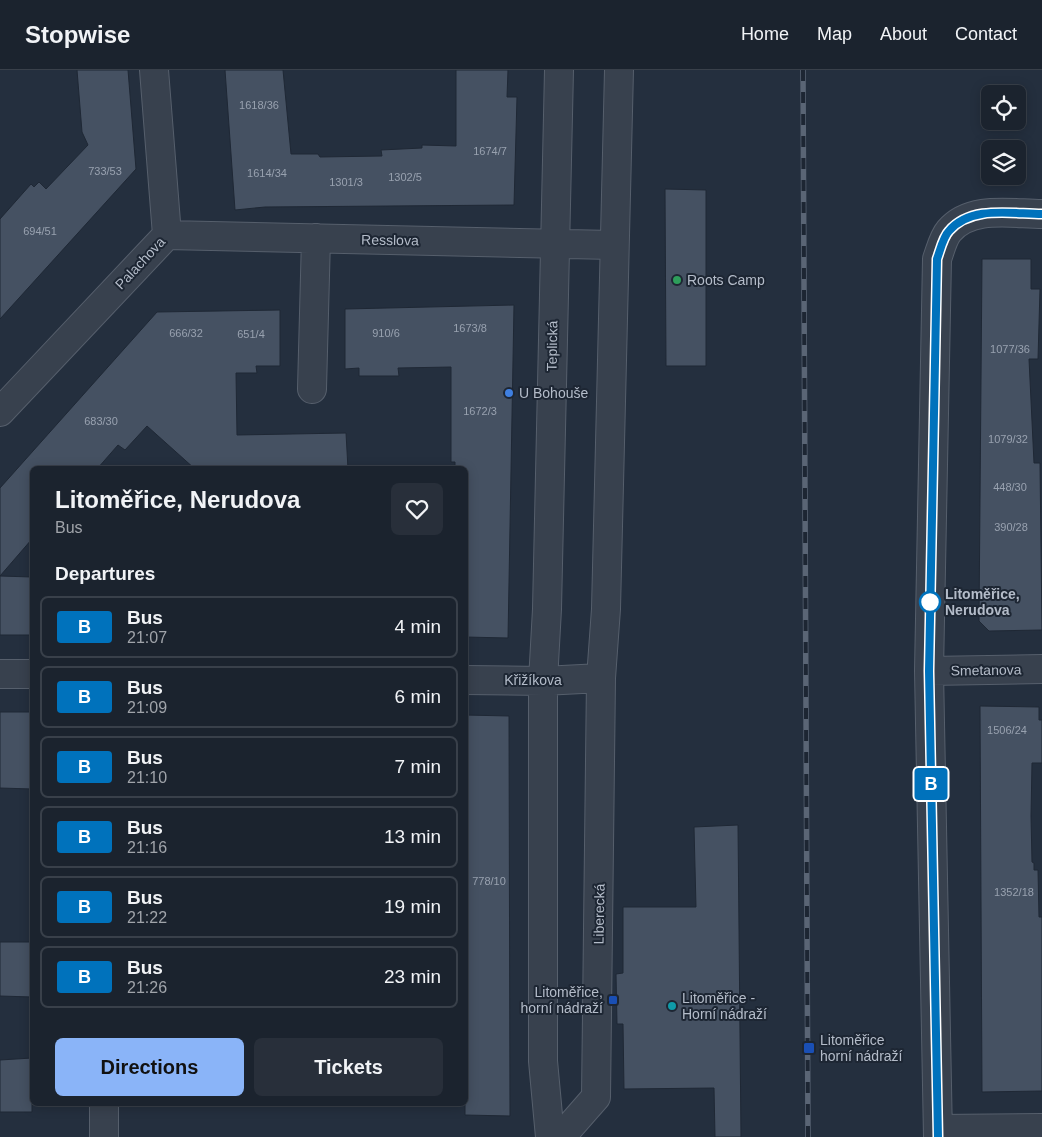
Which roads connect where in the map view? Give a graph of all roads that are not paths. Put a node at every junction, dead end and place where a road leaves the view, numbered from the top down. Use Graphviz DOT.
graph roads {
  1 [pos="154,70"];
  2 [pos="559,70"];
  3 [pos="619,70"];
  4 [pos="1042,214"];
  5 [pos="167,235"];
  6 [pos="316,238"];
  7 [pos="554,243"];
  8 [pos="614,244"];
  9 [pos="312,389"];
  10 [pos="0,412"];
  11 [pos="1042,669"];
  12 [pos="929,671"];
  13 [pos="0,674"];
  14 [pos="30,674"];
  15 [pos="601,678"];
  16 [pos="468,680"];
  17 [pos="543,681"];
  18 [pos="104,1106"];
  19 [pos="1042,1128"];
  20 [pos="938,1133"];
  21 [pos="104,1137"];
  22 [pos="550,1137"];
  23 [pos="562,1137"];
  1 -- 5 [label="street, Palachova"];
  2 -- 7 [label="street, Teplická"];
  3 -- 8 [label="street"];
  4 -- 12 [label="street"];
  5 -- 6 [label="street, Resslova"];
  5 -- 10 [label="street, Palachova"];
  6 -- 7 [label="street, Resslova"];
  6 -- 9 [label="street"];
  7 -- 8 [label="street, Resslova"];
  7 -- 17 [label="street, Teplická"];
  8 -- 15 [label="street"];
  11 -- 12 [label="street, Smetanova"];
  12 -- 20 [label="street"];
  13 -- 14 [label="street"];
  15 -- 17 [label="street, Křižíkova"];
  15 -- 23 [label="street, Liberecká"];
  16 -- 17 [label="street, Křižíkova"];
  17 -- 22 [label="street"];
  18 -- 21 [label="street"];
  19 -- 20 [label="street"];
}
